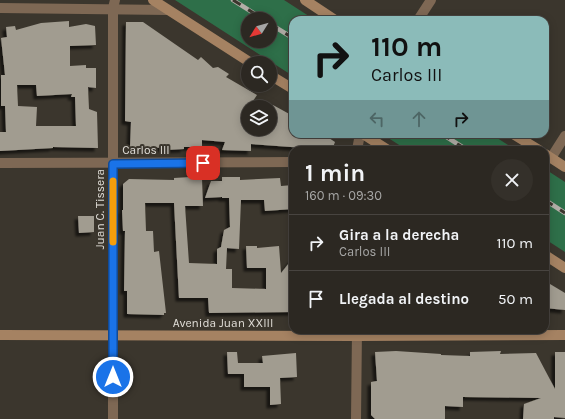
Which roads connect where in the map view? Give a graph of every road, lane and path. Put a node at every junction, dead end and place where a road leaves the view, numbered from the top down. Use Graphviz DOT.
graph roads {
  1 [pos="153,0"];
  2 [pos="305,0"];
  3 [pos="431,0"];
  4 [pos="114,4"];
  5 [pos="0,8"];
  6 [pos="168,10"];
  7 [pos="329,16"];
  8 [pos="421,16"];
  9 [pos="241,57"];
  10 [pos="277,80"];
  11 [pos="289,87"];
  12 [pos="565,136"];
  13 [pos="368,138"];
  14 [pos="520,138"];
  15 [pos="382,146"];
  16 [pos="532,146"];
  17 [pos="549,155"];
  18 [pos="549,157"];
  19 [pos="289,162"];
  20 [pos="0,163"];
  21 [pos="113,164"];
  22 [pos="565,167"];
  23 [pos="549,258"];
  24 [pos="565,268"];
  25 [pos="289,334"];
  26 [pos="357,334"];
  27 [pos="461,334"];
  28 [pos="0,335"];
  29 [pos="113,335"];
  30 [pos="565,335"];
  31 [pos="113,419"];
  32 [pos="356,419"];
  1 -- 6 [label="main road"];
  2 -- 7 [label="main road"];
  3 -- 8 [label="street"];
  4 -- 5 [label="street"];
  4 -- 6 [label="street"];
  4 -- 21 [label="street, Juan C. Tissera"];
  6 -- 9 [label="main road"];
  10 -- 11 [label="main road"];
  12 -- 17 [label="street"];
  13 -- 15 [label="main road"];
  14 -- 16 [label="main road"];
  18 -- 22 [label="main road"];
  19 -- 21 [label="street, Carlos III"];
  20 -- 21 [label="street, Carlos III"];
  21 -- 29 [label="street, Juan C. Tissera"];
  23 -- 24 [label="main road"];
  25 -- 29 [label="main road, Avenida Juan XXIII"];
  26 -- 32 [label="street"];
  27 -- 30 [label="main road, Avenida Juan XXIII"];
  28 -- 29 [label="main road, Avenida Juan XXIII"];
  29 -- 31 [label="street, Juan C. Tissera"];
}
